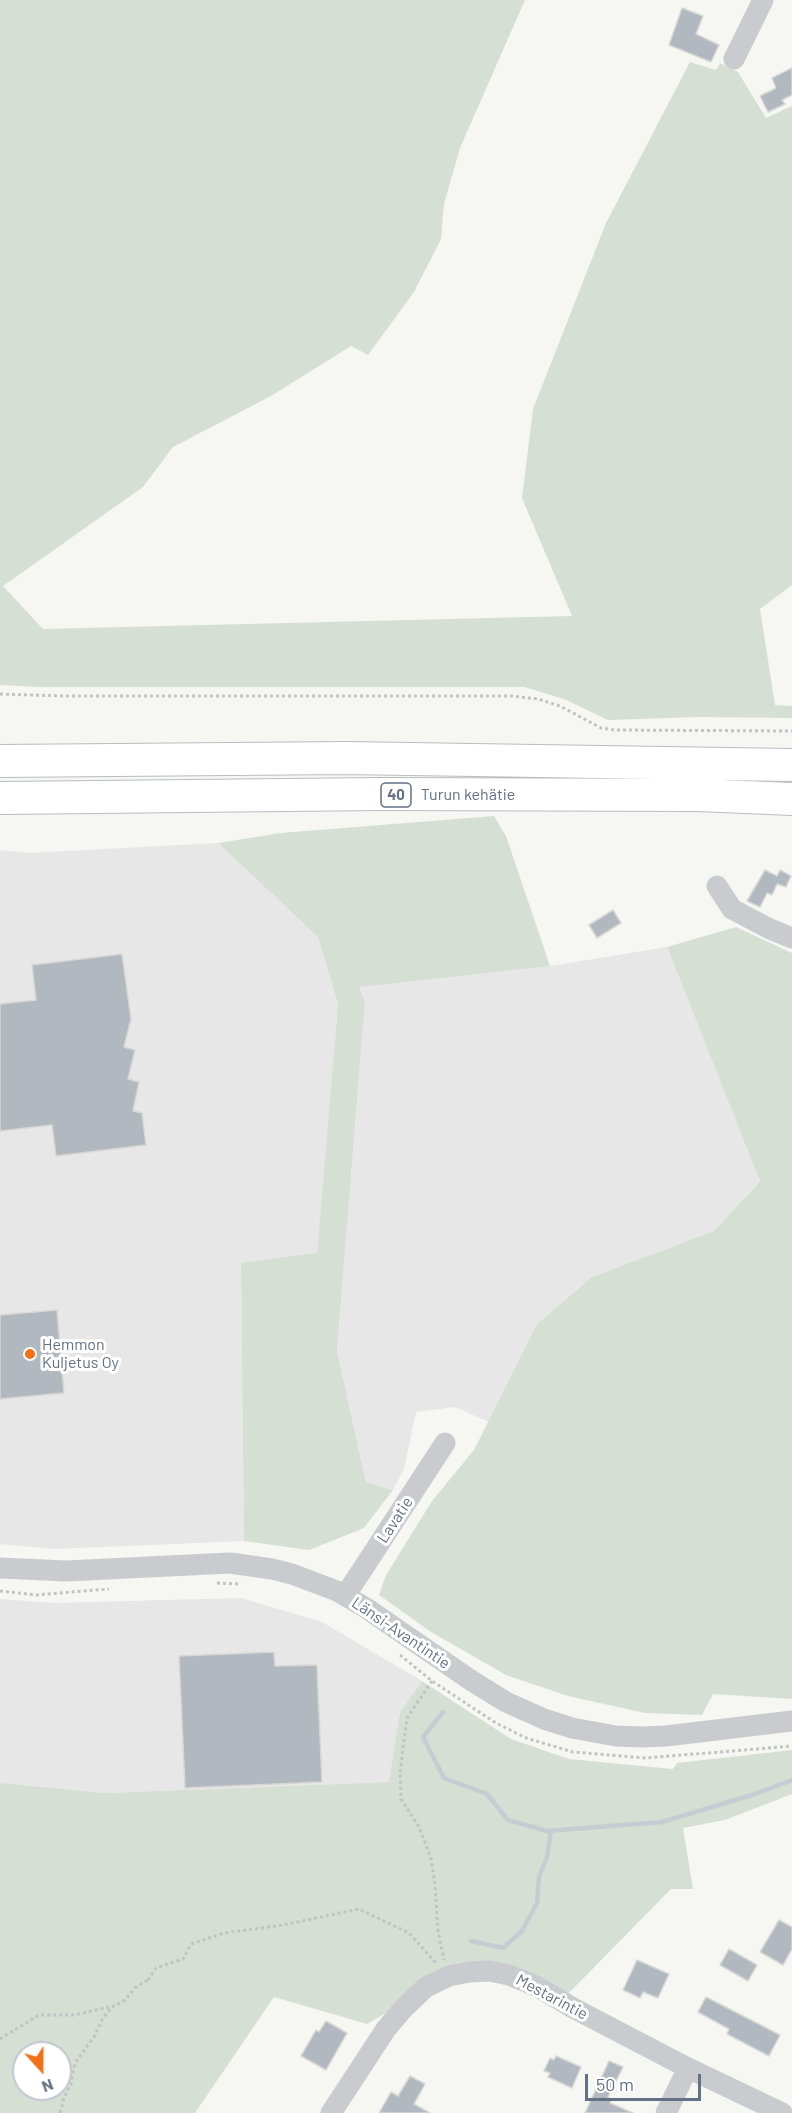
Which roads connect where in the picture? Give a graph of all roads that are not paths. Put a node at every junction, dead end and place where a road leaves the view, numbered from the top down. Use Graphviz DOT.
graph roads {
  1 [pos="763,0"];
  2 [pos="734,59"];
  3 [pos="0,752"];
  4 [pos="0,761"];
  5 [pos="123,761"];
  6 [pos="792,765"];
  7 [pos="0,798"];
  8 [pos="792,799"];
  9 [pos="717,886"];
  10 [pos="792,938"];
  11 [pos="446,1443"];
  12 [pos="0,1568"];
  13 [pos="345,1596"];
  14 [pos="792,1721"];
  15 [pos="688,2068"];
  16 [pos="331,2113"];
  17 [pos="666,2113"];
  18 [pos="782,2113"];
  1 -- 2 [label="street"];
  3 -- 5 [label="highway"];
  4 -- 5 [label="highway, 40"];
  5 -- 6 [label="highway, 40"];
  7 -- 8 [label="highway, Turun kehätie / 40"];
  9 -- 10 [label="street"];
  11 -- 13 [label="street, Lavatie"];
  12 -- 13 [label="street, Länsi-Avantintie"];
  13 -- 14 [label="street, Länsi-Avantintie"];
  15 -- 16 [label="street, Mestarintie"];
  15 -- 17 [label="street"];
  15 -- 18 [label="street, Mestarintie"];
}
